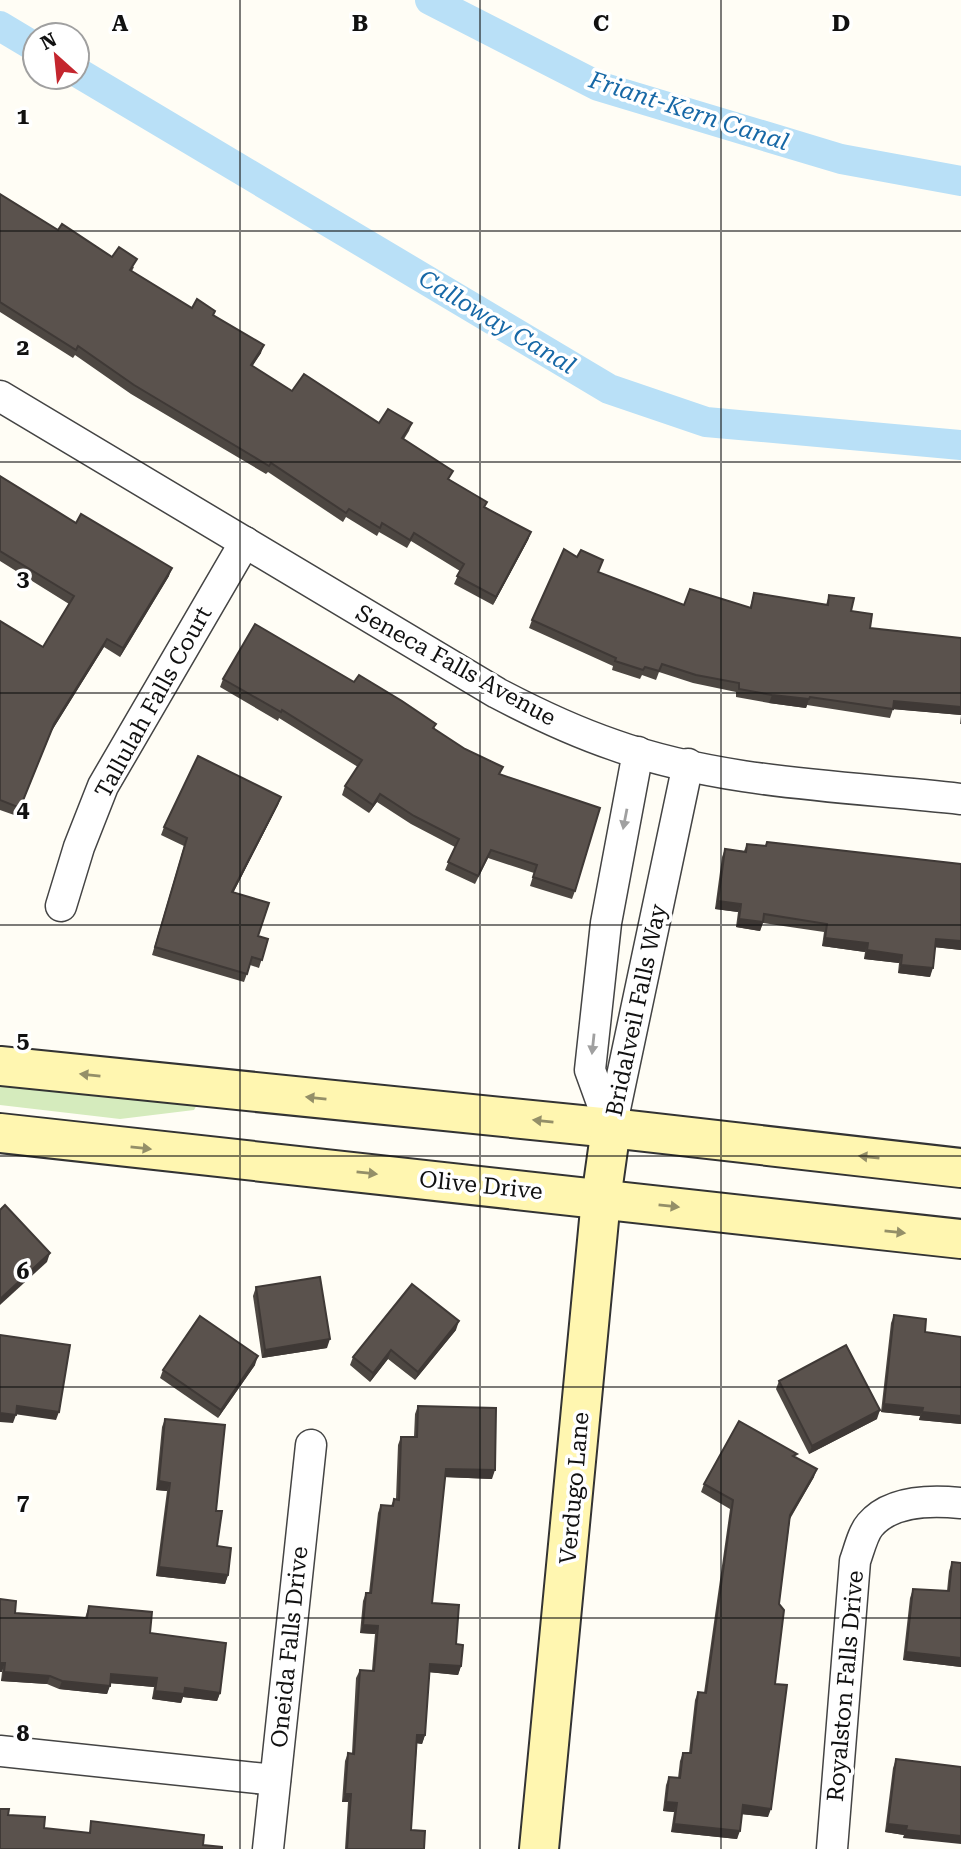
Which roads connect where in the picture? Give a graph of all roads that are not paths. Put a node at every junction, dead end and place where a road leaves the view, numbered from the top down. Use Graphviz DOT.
graph roads {
  1 [pos="0,396"];
  2 [pos="245,542"];
  3 [pos="638,752"];
  4 [pos="688,764"];
  5 [pos="961,799"];
  6 [pos="61,906"];
  7 [pos="0,1066"];
  8 [pos="611,1128"];
  9 [pos="0,1133"];
  10 [pos="961,1168"];
  11 [pos="601,1199"];
  12 [pos="961,1239"];
  13 [pos="311,1445"];
  14 [pos="961,1503"];
  15 [pos="0,1751"];
  16 [pos="275,1780"];
  17 [pos="268,1849"];
  18 [pos="539,1849"];
  19 [pos="832,1849"];
  1 -- 2 [label="street, Seneca Falls Avenue"];
  2 -- 3 [label="street, Seneca Falls Avenue"];
  2 -- 6 [label="street, Tallulah Falls Court"];
  3 -- 4 [label="street, Seneca Falls Avenue"];
  3 -- 8 [label="street, Bridalveil Falls Way, one-way"];
  4 -- 5 [label="street, Seneca Falls Avenue"];
  4 -- 8 [label="street, Bridalveil Falls Way"];
  8 -- 7 [label="main road, one-way"];
  10 -- 8 [label="main road, one-way"];
  8 -- 11 [label="main road, Verdugo Lane"];
  9 -- 11 [label="main road, Olive Drive, one-way"];
  11 -- 12 [label="main road, Olive Drive, one-way"];
  11 -- 18 [label="main road, Verdugo Lane"];
  13 -- 16 [label="street, Oneida Falls Drive"];
  14 -- 19 [label="street, Royalston Falls Drive"];
  15 -- 16 [label="street"];
  16 -- 17 [label="street, Oneida Falls Drive"];
}
